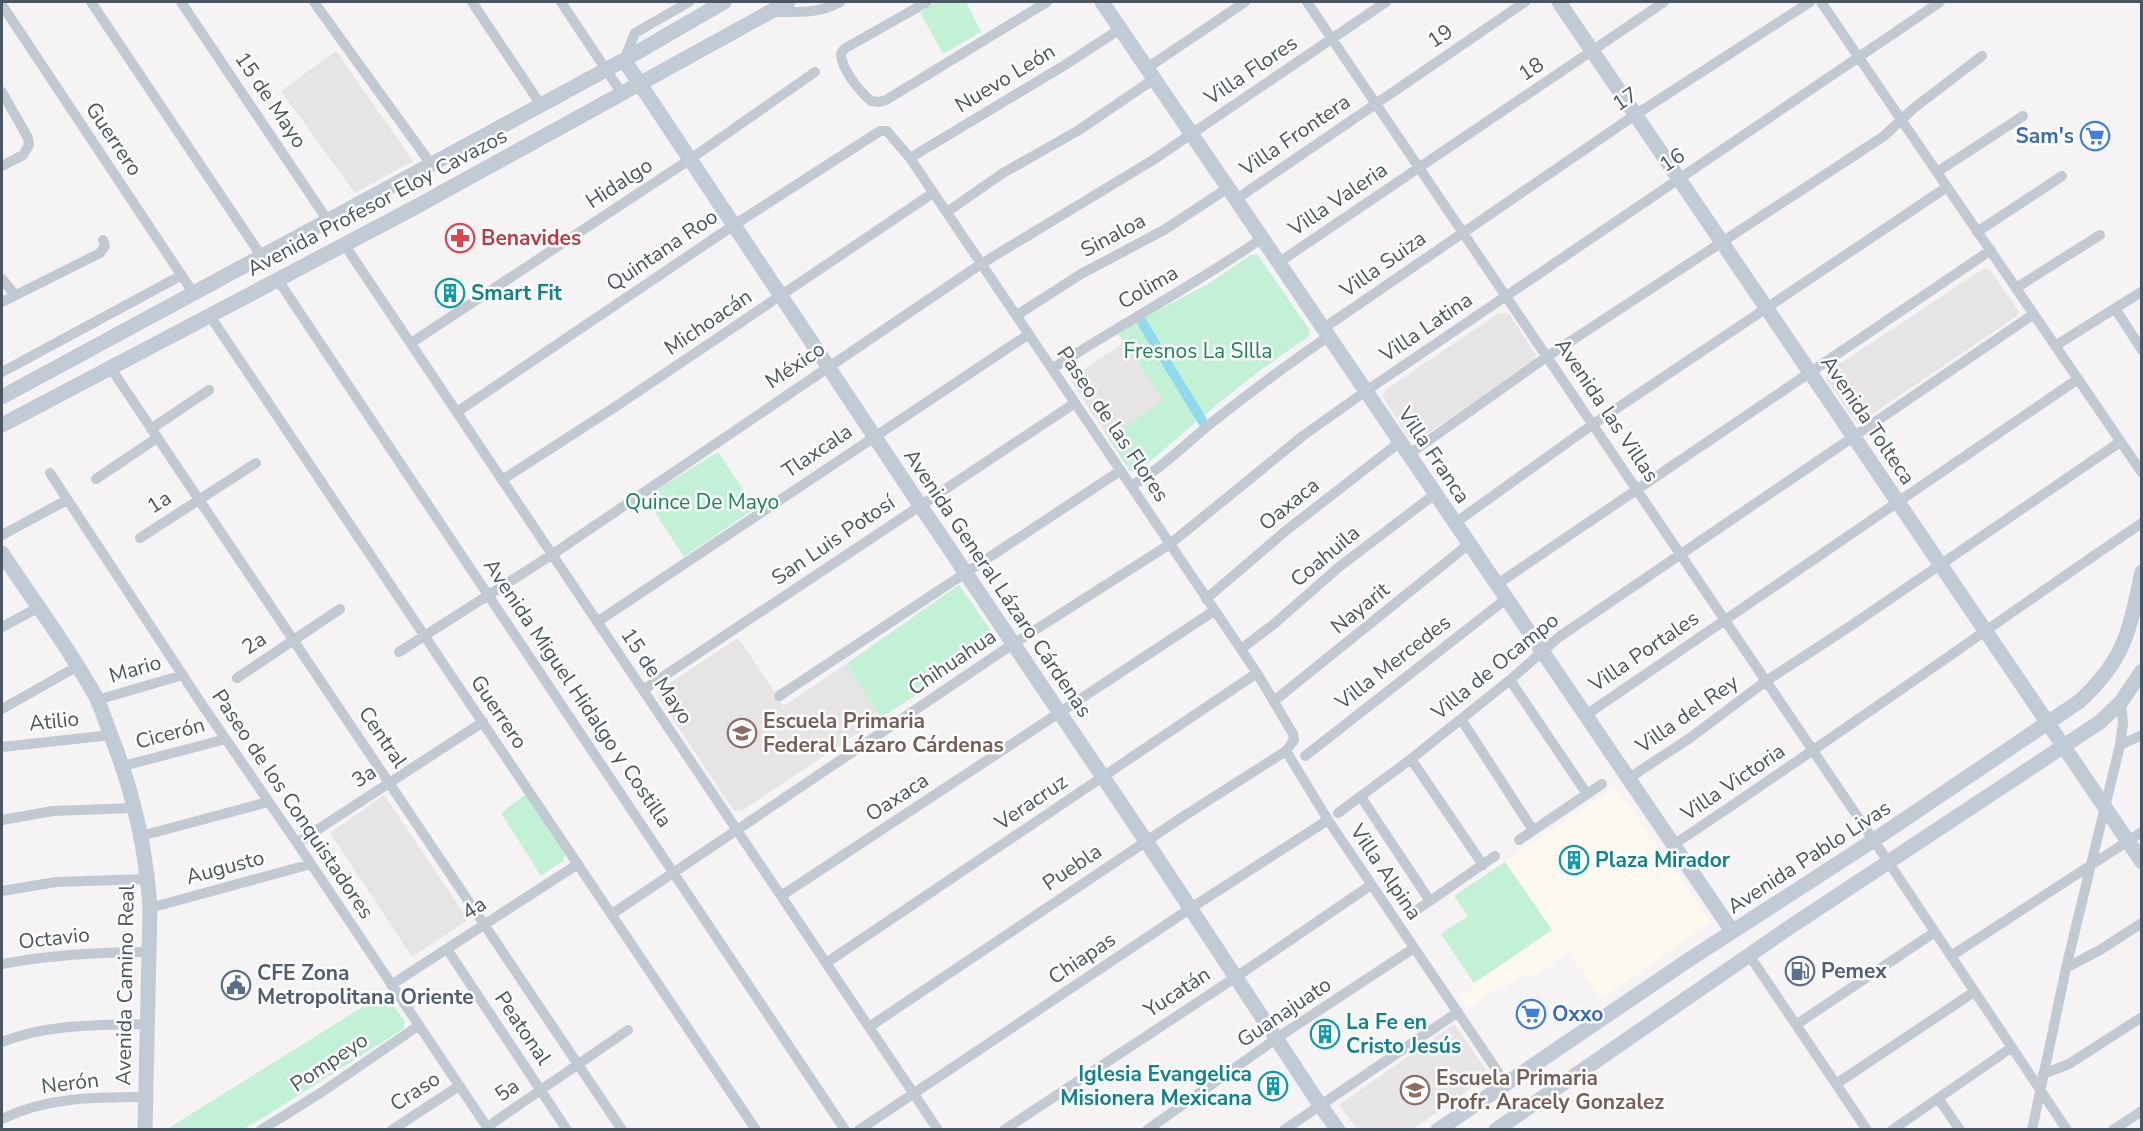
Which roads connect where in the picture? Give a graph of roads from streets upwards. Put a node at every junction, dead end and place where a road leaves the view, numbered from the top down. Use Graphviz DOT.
graph roads {
  1 [pos="91,2"];
  2 [pos="181,2"];
  3 [pos="314,2"];
  4 [pos="472,2"];
  5 [pos="561,2"];
  6 [pos="689,2"];
  7 [pos="724,2"];
  8 [pos="788,2"];
  9 [pos="840,2"];
  10 [pos="927,2"];
  11 [pos="1047,2"];
  12 [pos="1103,2"];
  13 [pos="1245,2"];
  14 [pos="1307,2"];
  15 [pos="1386,2"];
  16 [pos="1526,2"];
  17 [pos="1559,2"];
  18 [pos="1664,2"];
  19 [pos="1810,2"];
  20 [pos="1821,2"];
  21 [pos="1940,2"];
  22 [pos="2,5"];
  23 [pos="770,11"];
  24 [pos="1120,28"];
  25 [pos="1332,38"];
  26 [pos="1592,50"];
  27 [pos="1982,56"];
  28 [pos="1860,57"];
  29 [pos="624,60"];
  30 [pos="606,70"];
  31 [pos="815,72"];
  32 [pos="1150,73"];
  33 [pos="638,82"];
  34 [pos="621,92"];
  35 [pos="2,95"];
  36 [pos="1377,104"];
  37 [pos="541,105"];
  38 [pos="1635,115"];
  39 [pos="2023,116"];
  40 [pos="1902,120"];
  41 [pos="1192,134"];
  42 [pos="891,135"];
  43 [pos="910,158"];
  44 [pos="689,160"];
  45 [pos="431,164"];
  46 [pos="2,166"];
  47 [pos="1420,168"];
  48 [pos="1937,172"];
  49 [pos="2062,176"];
  50 [pos="1679,179"];
  51 [pos="1947,187"];
  52 [pos="933,193"];
  53 [pos="1232,194"];
  54 [pos="947,212"];
  55 [pos="328,221"];
  56 [pos="734,225"];
  57 [pos="1463,231"];
  58 [pos="1977,232"];
  59 [pos="2100,235"];
  60 [pos="1261,238"];
  61 [pos="103,240"];
  62 [pos="1723,243"];
  63 [pos="344,244"];
  64 [pos="1990,250"];
  65 [pos="262,257"];
  66 [pos="1278,263"];
  67 [pos="981,264"];
  68 [pos="182,275"];
  69 [pos="2,279"];
  70 [pos="278,280"];
  71 [pos="2016,288"];
  72 [pos="2141,292"];
  73 [pos="194,294"];
  74 [pos="15,295"];
  75 [pos="782,296"];
  76 [pos="1507,296"];
  77 [pos="2,302"];
  78 [pos="1767,308"];
  79 [pos="2116,310"];
  80 [pos="2034,314"];
  81 [pos="1017,315"];
  82 [pos="210,316"];
  83 [pos="1327,332"];
  84 [pos="1029,334"];
  85 [pos="411,343"];
  86 [pos="2055,346"];
  87 [pos="2142,350"];
  88 [pos="1548,356"];
  89 [pos="828,366"];
  90 [pos="110,367"];
  91 [pos="1053,368"];
  92 [pos="2,372"];
  93 [pos="1810,372"];
  94 [pos="2078,379"];
  95 [pos="208,390"];
  96 [pos="1366,390"];
  97 [pos="2,397"];
  98 [pos="1075,403"];
  99 [pos="457,412"];
  100 [pos="2,425"];
  101 [pos="1592,425"];
  102 [pos="154,433"];
  103 [pos="1853,436"];
  104 [pos="874,437"];
  105 [pos="2120,442"];
  106 [pos="1404,449"];
  107 [pos="256,463"];
  108 [pos="1120,471"];
  109 [pos="50,473"];
  110 [pos="2142,473"];
  111 [pos="96,479"];
  112 [pos="502,480"];
  113 [pos="1131,486"];
  114 [pos="1637,489"];
  115 [pos="1436,494"];
  116 [pos="67,500"];
  117 [pos="199,500"];
  118 [pos="1897,501"];
  119 [pos="920,506"];
  120 [pos="1455,523"];
  121 [pos="2142,523"];
  122 [pos="2,535"];
  123 [pos="140,538"];
  124 [pos="1170,544"];
  125 [pos="1469,544"];
  126 [pos="2,553"];
  127 [pos="553,554"];
  128 [pos="1681,555"];
  129 [pos="1940,565"];
  130 [pos="2142,572"];
  131 [pos="967,573"];
  132 [pos="1496,585"];
  133 [pos="490,595"];
  134 [pos="1206,599"];
  135 [pos="1506,599"];
  136 [pos="39,607"];
  137 [pos="340,609"];
  138 [pos="1214,611"];
  139 [pos="1725,620"];
  140 [pos="597,622"];
  141 [pos="2,627"];
  142 [pos="1984,630"];
  143 [pos="425,637"];
  144 [pos="294,641"];
  145 [pos="1013,644"];
  146 [pos="1241,649"];
  147 [pos="1542,650"];
  148 [pos="399,652"];
  149 [pos="78,666"];
  150 [pos="2142,670"];
  151 [pos="1257,673"];
  152 [pos="183,675"];
  153 [pos="237,678"];
  154 [pos="1510,680"];
  155 [pos="1766,681"];
  156 [pos="643,690"];
  157 [pos="779,696"];
  158 [pos="97,699"];
  159 [pos="1274,701"];
  160 [pos="2121,702"];
  161 [pos="2,709"];
  162 [pos="1060,712"];
  163 [pos="1586,715"];
  164 [pos="1461,719"];
  165 [pos="483,722"];
  166 [pos="2047,724"];
  167 [pos="111,735"];
  168 [pos="2142,735"];
  169 [pos="226,739"];
  170 [pos="1294,740"];
  171 [pos="2120,745"];
  172 [pos="2,747"];
  173 [pos="2063,748"];
  174 [pos="1286,751"];
  175 [pos="1814,751"];
  176 [pos="1305,756"];
  177 [pos="1411,759"];
  178 [pos="123,766"];
  179 [pos="1103,777"];
  180 [pos="1629,778"];
  181 [pos="389,782"];
  182 [pos="1602,784"];
  183 [pos="1587,794"];
  184 [pos="1361,797"];
  185 [pos="268,802"];
  186 [pos="135,808"];
  187 [pos="2105,809"];
  188 [pos="1338,813"];
  189 [pos="2,820"];
  190 [pos="1328,820"];
  191 [pos="737,829"];
  192 [pos="1533,830"];
  193 [pos="2142,832"];
  194 [pos="141,836"];
  195 [pos="1519,840"];
  196 [pos="1874,840"];
  197 [pos="1146,841"];
  198 [pos="2127,842"];
  199 [pos="297,843"];
  200 [pos="1673,845"];
  201 [pos="1495,856"];
  202 [pos="2142,862"];
  203 [pos="1889,863"];
  204 [pos="311,864"];
  205 [pos="578,864"];
  206 [pos="1482,865"];
  207 [pos="2090,865"];
  208 [pos="673,871"];
  209 [pos="148,879"];
  210 [pos="1371,885"];
  211 [pos="2,891"];
  212 [pos="781,896"];
  213 [pos="1430,901"];
  214 [pos="150,908"];
  215 [pos="1191,908"];
  216 [pos="1414,912"];
  217 [pos="612,914"];
  218 [pos="2142,923"];
  219 [pos="485,925"];
  220 [pos="1732,931"];
  221 [pos="1935,932"];
  222 [pos="1414,948"];
  223 [pos="447,949"];
  224 [pos="148,952"];
  225 [pos="1749,955"];
  226 [pos="1951,956"];
  227 [pos="826,963"];
  228 [pos="2,964"];
  229 [pos="2067,968"];
  230 [pos="1236,977"];
  231 [pos="391,985"];
  232 [pos="1974,992"];
  233 [pos="1458,1012"];
  234 [pos="2142,1017"];
  235 [pos="147,1024"];
  236 [pos="1797,1024"];
  237 [pos="418,1026"];
  238 [pos="869,1027"];
  239 [pos="628,1030"];
  240 [pos="1277,1038"];
  241 [pos="2,1042"];
  242 [pos="2011,1048"];
  243 [pos="579,1064"];
  244 [pos="2043,1074"];
  245 [pos="1506,1083"];
  246 [pos="1836,1084"];
  247 [pos="459,1086"];
  248 [pos="541,1090"];
  249 [pos="2040,1090"];
  250 [pos="913,1093"];
  251 [pos="145,1097"];
  252 [pos="1938,1098"];
  253 [pos="1320,1105"];
  254 [pos="2142,1111"];
  255 [pos="2,1119"];
  256 [pos="1506,1127"];
  257 [pos="488,1128"];
  258 [pos="145,1130"];
  259 [pos="261,1130"];
  260 [pos="392,1130"];
  261 [pos="567,1130"];
  262 [pos="622,1130"];
  263 [pos="756,1130"];
  264 [pos="845,1130"];
  265 [pos="859,1130"];
  266 [pos="938,1130"];
  267 [pos="1004,1130"];
  268 [pos="1147,1130"];
  269 [pos="1284,1130"];
  270 [pos="1338,1130"];
  271 [pos="1438,1130"];
  272 [pos="1867,1130"];
  273 [pos="1892,1130"];
  274 [pos="1960,1130"];
  275 [pos="2032,1130"];
  276 [pos="2067,1130"];
  277 [pos="2113,1130"];
  1 -- 65 [label="street"];
  2 -- 55 [label="street, 15 de Mayo"];
  3 -- 45 [label="street"];
  4 -- 37 [label="street"];
  5 -- 30 [label="street"];
  6 -- 29 [label="street"];
  7 -- 29 [label="street, Avenida Profesor Eloy Cavazos"];
  8 -- 23 [label="street, Avenida Profesor Eloy Cavazos"];
  9 -- 23 [label="street"];
  10 -- 11 [label="street"];
  12 -- 24 [label="street, Villa Franca"];
  13 -- 32 [label="street"];
  14 -- 25 [label="street, Avenida las Villas"];
  15 -- 25 [label="street, Villa Flores"];
  16 -- 36 [label="street, 19"];
  17 -- 26 [label="street, Avenida Tolteca"];
  18 -- 26 [label="street, 18"];
  19 -- 38 [label="street, 17"];
  20 -- 28 [label="street"];
  21 -- 28 [label="street, 16"];
  22 -- 68 [label="street, Guerrero"];
  23 -- 33 [label="street, Avenida Profesor Eloy Cavazos"];
  24 -- 32 [label="street, Villa Franca"];
  24 -- 43 [label="street, Nuevo León"];
  25 -- 36 [label="street, Avenida las Villas"];
  25 -- 41 [label="street, Villa Flores"];
  26 -- 38 [label="street, Avenida Tolteca"];
  26 -- 47 [label="street, 18"];
  27 -- 40 [label="street, Oaxaca"];
  28 -- 40 [label="street"];
  28 -- 50 [label="street, 16"];
  29 -- 30 [label="street, Avenida Profesor Eloy Cavazos"];
  29 -- 33 [label="street, Avenida General Lázaro Cárdenas"];
  30 -- 34 [label="street"];
  30 -- 37 [label="street, Avenida Profesor Eloy Cavazos"];
  31 -- 44 [label="street, Hidalgo"];
  32 -- 41 [label="street, Villa Franca"];
  32 -- 54 [label="street"];
  33 -- 34 [label="street, Avenida Profesor Eloy Cavazos"];
  33 -- 44 [label="street, Avenida General Lázaro Cárdenas"];
  34 -- 63 [label="street, Avenida Profesor Eloy Cavazos"];
  35 -- 46 [label="street"];
  36 -- 47 [label="street, Avenida las Villas"];
  36 -- 53 [label="street, Villa Frontera"];
  37 -- 45 [label="street, Avenida Profesor Eloy Cavazos"];
  38 -- 50 [label="street, Avenida Tolteca"];
  38 -- 57 [label="street, 17"];
  39 -- 48 [label="street"];
  40 -- 48 [label="street"];
  40 -- 62 [label="street, Oaxaca"];
  41 -- 53 [label="street, Villa Franca"];
  41 -- 67 [label="street, México"];
  42 -- 43 [label="street, Paseo de las Flores"];
  42 -- 56 [label="street, Quintana Roo"];
  43 -- 52 [label="street, Paseo de las Flores"];
  44 -- 56 [label="street, Avenida General Lázaro Cárdenas"];
  44 -- 85 [label="street, Hidalgo"];
  45 -- 55 [label="street, Avenida Profesor Eloy Cavazos"];
  47 -- 57 [label="street, Avenida las Villas"];
  47 -- 66 [label="street, Villa Valeria"];
  48 -- 51 [label="street"];
  49 -- 58 [label="street"];
  50 -- 62 [label="street, Avenida Tolteca"];
  50 -- 76 [label="street, 16"];
  51 -- 58 [label="street"];
  51 -- 78 [label="street"];
  52 -- 54 [label="street, Paseo de las Flores"];
  52 -- 75 [label="street, Michoacán"];
  53 -- 60 [label="street, Villa Franca"];
  53 -- 81 [label="street, Sinaloa"];
  54 -- 67 [label="street, Paseo de las Flores"];
  55 -- 65 [label="street, Avenida Profesor Eloy Cavazos"];
  56 -- 75 [label="street, Avenida General Lázaro Cárdenas"];
  56 -- 99 [label="street, Quintana Roo"];
  57 -- 76 [label="street, Avenida las Villas"];
  57 -- 83 [label="street, Villa Suiza"];
  58 -- 64 [label="street"];
  59 -- 71 [label="street"];
  60 -- 66 [label="street, Villa Franca"];
  60 -- 91 [label="street, Colima"];
  61 -- 74 [label="street"];
  62 -- 78 [label="street, Avenida Tolteca"];
  62 -- 88 [label="street, Oaxaca"];
  63 -- 70 [label="street, Avenida Profesor Eloy Cavazos"];
  63 -- 85 [label="street, 15 de Mayo"];
  64 -- 71 [label="street"];
  64 -- 93 [label="street"];
  65 -- 73 [label="street, Avenida Profesor Eloy Cavazos"];
  66 -- 83 [label="street, Villa Franca"];
  67 -- 81 [label="street, Paseo de las Flores"];
  67 -- 89 [label="street, México"];
  68 -- 73 [label="street, Guerrero"];
  68 -- 92 [label="street"];
  69 -- 74 [label="street"];
  70 -- 82 [label="street, Avenida Profesor Eloy Cavazos"];
  70 -- 133 [label="street, Avenida Miguel Hidalgo y Costilla"];
  71 -- 80 [label="street"];
  72 -- 79 [label="street"];
  73 -- 97 [label="street, Avenida Profesor Eloy Cavazos"];
  74 -- 77 [label="street"];
  75 -- 89 [label="street, Avenida General Lázaro Cárdenas"];
  75 -- 112 [label="street, Michoacán"];
  76 -- 88 [label="street, Avenida las Villas"];
  76 -- 96 [label="street, Villa Latina"];
  78 -- 93 [label="street, Avenida Tolteca"];
  78 -- 101 [label="street"];
  79 -- 86 [label="street"];
  79 -- 87 [label="street"];
  80 -- 86 [label="street"];
  80 -- 103 [label="street, Villa de Ocampo"];
  81 -- 84 [label="street, Paseo de las Flores"];
  82 -- 90 [label="street, Avenida Profesor Eloy Cavazos"];
  82 -- 143 [label="street, Guerrero"];
  83 -- 96 [label="street, Villa Franca"];
  83 -- 113 [label="street, Villa Suiza"];
  84 -- 91 [label="street, Paseo de las Flores"];
  84 -- 104 [label="street, Tlaxcala"];
  85 -- 99 [label="street, 15 de Mayo"];
  86 -- 94 [label="street"];
  88 -- 101 [label="street, Avenida las Villas"];
  88 -- 106 [label="street, Oaxaca"];
  89 -- 104 [label="street, Avenida General Lázaro Cárdenas"];
  89 -- 127 [label="street, México"];
  90 -- 100 [label="street, Avenida Profesor Eloy Cavazos"];
  90 -- 102 [label="street, Central"];
  91 -- 98 [label="street, Paseo de las Flores"];
  93 -- 103 [label="street, Avenida Tolteca"];
  93 -- 114 [label="street"];
  94 -- 105 [label="street"];
  94 -- 118 [label="street, Villa Portales"];
  95 -- 102 [label="street"];
  96 -- 106 [label="street, Villa Franca"];
  96 -- 124 [label="street, Chihuahua"];
  98 -- 108 [label="street, Paseo de las Flores"];
  98 -- 119 [label="street, San Luis Potosí"];
  99 -- 112 [label="street, 15 de Mayo"];
  101 -- 114 [label="street, Avenida las Villas"];
  101 -- 120 [label="street"];
  102 -- 111 [label="street"];
  102 -- 117 [label="street, Central"];
  103 -- 118 [label="street, Avenida Tolteca"];
  103 -- 128 [label="street, Villa de Ocampo"];
  104 -- 119 [label="street, Avenida General Lázaro Cárdenas"];
  104 -- 140 [label="street, Tlaxcala"];
  105 -- 110 [label="street"];
  105 -- 129 [label="street, Villa del Rey"];
  106 -- 115 [label="street, Villa Franca"];
  106 -- 134 [label="street, Oaxaca"];
  107 -- 117 [label="street, 1a"];
  108 -- 113 [label="street, Paseo de las Flores"];
  108 -- 131 [label="street"];
  109 -- 116 [label="street, Paseo de los Conquistadores"];
  112 -- 127 [label="street, 15 de Mayo"];
  113 -- 124 [label="street, Paseo de las Flores"];
  114 -- 128 [label="street, Avenida las Villas"];
  114 -- 132 [label="street"];
  115 -- 120 [label="street, Villa Franca"];
  115 -- 146 [label="street, Coahuila"];
  116 -- 122 [label="street"];
  116 -- 152 [label="street, Paseo de los Conquistadores"];
  117 -- 123 [label="street, 1a"];
  117 -- 144 [label="street, Central"];
  118 -- 129 [label="street, Avenida Tolteca"];
  118 -- 139 [label="street, Villa Portales"];
  119 -- 131 [label="street, Avenida General Lázaro Cárdenas"];
  119 -- 156 [label="street, San Luis Potosí"];
  120 -- 125 [label="street, Villa Franca"];
  121 -- 142 [label="street, Villa Victoria"];
  124 -- 134 [label="street, Paseo de las Flores"];
  124 -- 145 [label="street, Chihuahua"];
  125 -- 132 [label="street, Villa Franca"];
  125 -- 159 [label="street, Nayarit"];
  126 -- 136 [label="street, Avenida Camino Real"];
  127 -- 133 [label="street, México"];
  127 -- 140 [label="street, 15 de Mayo"];
  128 -- 139 [label="street, Avenida las Villas"];
  128 -- 147 [label="street, Villa de Ocampo"];
  129 -- 142 [label="street, Avenida Tolteca"];
  129 -- 155 [label="street, Villa del Rey"];
  130 -- 166 [label="street, Avenida Pablo Livas"];
  131 -- 145 [label="street, Avenida General Lázaro Cárdenas"];
  131 -- 157 [label="street"];
  132 -- 135 [label="street, Villa Franca"];
  133 -- 143 [label="street, México"];
  133 -- 208 [label="street, Avenida Miguel Hidalgo y Costilla"];
  134 -- 138 [label="street, Paseo de las Flores"];
  135 -- 147 [label="street, Villa Franca"];
  135 -- 176 [label="street, Villa Mercedes"];
  136 -- 141 [label="street"];
  136 -- 149 [label="street, Avenida Camino Real"];
  137 -- 144 [label="street, 2a"];
  138 -- 146 [label="street, Paseo de las Flores"];
  138 -- 162 [label="street, Oaxaca"];
  139 -- 155 [label="street, Avenida las Villas"];
  139 -- 163 [label="street, Villa Portales"];
  140 -- 156 [label="street, 15 de Mayo"];
  142 -- 166 [label="street, Avenida Tolteca"];
  142 -- 175 [label="street, Villa Victoria"];
  143 -- 148 [label="street, México"];
  143 -- 165 [label="street, Guerrero"];
  144 -- 153 [label="street, 2a"];
  144 -- 181 [label="street, Central"];
  145 -- 162 [label="street, Avenida General Lázaro Cárdenas"];
  145 -- 191 [label="street, Chihuahua"];
  146 -- 151 [label="street, Paseo de las Flores"];
  147 -- 154 [label="street, Villa de Ocampo"];
  147 -- 163 [label="street, Villa Franca"];
  149 -- 158 [label="street, Avenida Camino Real"];
  149 -- 161 [label="street"];
  150 -- 160 [label="street"];
  151 -- 159 [label="street, Paseo de las Flores"];
  151 -- 179 [label="street, Veracruz"];
  152 -- 158 [label="street, Mario"];
  152 -- 169 [label="street, Paseo de los Conquistadores"];
  154 -- 164 [label="street, Villa de Ocampo"];
  154 -- 183 [label="street"];
  155 -- 175 [label="street, Avenida las Villas"];
  155 -- 180 [label="street, Villa del Rey"];
  156 -- 191 [label="street, 15 de Mayo"];
  158 -- 167 [label="street, Avenida Camino Real"];
  159 -- 170 [label="street, Paseo de las Flores"];
  160 -- 171 [label="street"];
  160 -- 173 [label="street"];
  162 -- 179 [label="street, Avenida General Lázaro Cárdenas"];
  162 -- 212 [label="street, Oaxaca"];
  163 -- 180 [label="street, Villa Franca"];
  164 -- 177 [label="street, Villa de Ocampo"];
  164 -- 192 [label="street"];
  165 -- 181 [label="street, 3a"];
  165 -- 205 [label="street, Guerrero"];
  166 -- 173 [label="street, Avenida Tolteca"];
  166 -- 196 [label="street, Avenida Pablo Livas"];
  167 -- 172 [label="street, Atilio"];
  167 -- 178 [label="street, Avenida Camino Real"];
  168 -- 171 [label="street"];
  169 -- 178 [label="street, Cicerón"];
  169 -- 185 [label="street, Paseo de los Conquistadores"];
  170 -- 174 [label="street, Puebla"];
  171 -- 187 [label="street"];
  173 -- 187 [label="street, Avenida Tolteca"];
  173 -- 203 [label="street"];
  174 -- 190 [label="street, Villa Alpina"];
  174 -- 197 [label="street, Puebla"];
  175 -- 196 [label="street, Avenida las Villas"];
  175 -- 200 [label="street, Villa Victoria"];
  177 -- 184 [label="street, Villa de Ocampo"];
  177 -- 206 [label="street"];
  178 -- 186 [label="street, Avenida Camino Real"];
  179 -- 197 [label="street, Avenida General Lázaro Cárdenas"];
  179 -- 227 [label="street, Veracruz"];
  180 -- 200 [label="street, Villa Franca"];
  181 -- 199 [label="street, 3a"];
  181 -- 219 [label="street, Central"];
  182 -- 183 [label="street"];
  183 -- 192 [label="street"];
  184 -- 188 [label="street, Villa de Ocampo"];
  184 -- 213 [label="street"];
  185 -- 194 [label="street"];
  185 -- 199 [label="street, Paseo de los Conquistadores"];
  186 -- 189 [label="street"];
  186 -- 194 [label="street, Avenida Camino Real"];
  187 -- 198 [label="street, Avenida Tolteca"];
  187 -- 207 [label="street"];
  190 -- 210 [label="street, Villa Alpina"];
  190 -- 215 [label="street, Chiapas"];
  191 -- 208 [label="street, Chihuahua"];
  191 -- 212 [label="street, 15 de Mayo"];
  192 -- 195 [label="street"];
  193 -- 198 [label="street"];
  194 -- 209 [label="street, Avenida Camino Real"];
  196 -- 203 [label="street"];
  196 -- 220 [label="street, Avenida Pablo Livas"];
  197 -- 215 [label="street, Avenida General Lázaro Cárdenas"];
  197 -- 238 [label="street, Puebla"];
  198 -- 202 [label="street, Avenida Tolteca"];
  198 -- 207 [label="street"];
  199 -- 204 [label="street, Paseo de los Conquistadores"];
  200 -- 220 [label="street, Villa Franca"];
  201 -- 206 [label="street"];
  203 -- 221 [label="street"];
  203 -- 225 [label="street"];
  204 -- 214 [label="street, Augusto"];
  204 -- 231 [label="street, Paseo de los Conquistadores"];
  205 -- 217 [label="street, Guerrero"];
  205 -- 219 [label="street, 4a"];
  206 -- 213 [label="street"];
  207 -- 226 [label="street"];
  207 -- 229 [label="street"];
  208 -- 217 [label="street, Chihuahua"];
  208 -- 264 [label="street, Avenida Miguel Hidalgo y Costilla"];
  209 -- 211 [label="street"];
  209 -- 214 [label="street, Avenida Camino Real"];
  210 -- 222 [label="street, Villa Alpina"];
  210 -- 230 [label="street, Yucatán"];
  212 -- 227 [label="street, 15 de Mayo"];
  213 -- 216 [label="street"];
  214 -- 224 [label="street, Avenida Camino Real"];
  215 -- 230 [label="street, Avenida General Lázaro Cárdenas"];
  215 -- 250 [label="street, Chiapas"];
  217 -- 263 [label="street, Guerrero"];
  218 -- 229 [label="street"];
  219 -- 223 [label="street, 4a"];
  219 -- 243 [label="street, Central"];
  220 -- 245 [label="street, Avenida Pablo Livas"];
  221 -- 226 [label="street"];
  221 -- 236 [label="street"];
  222 -- 233 [label="street, Villa Alpina"];
  222 -- 240 [label="street, Guanajuato"];
  223 -- 231 [label="street, 4a"];
  223 -- 248 [label="street, Peatonal"];
  224 -- 228 [label="street, Octavio"];
  224 -- 235 [label="street, Avenida Camino Real"];
  225 -- 236 [label="street"];
  225 -- 256 [label="street"];
  226 -- 232 [label="street"];
  227 -- 238 [label="street, 15 de Mayo"];
  229 -- 244 [label="street"];
  230 -- 240 [label="street, Avenida General Lázaro Cárdenas"];
  230 -- 267 [label="street, Yucatán"];
  231 -- 237 [label="street, Paseo de los Conquistadores"];
  232 -- 242 [label="street"];
  232 -- 246 [label="street"];
  233 -- 245 [label="street, Villa Alpina"];
  233 -- 253 [label="street"];
  234 -- 244 [label="street"];
  235 -- 241 [label="street"];
  235 -- 251 [label="street, Avenida Camino Real"];
  236 -- 246 [label="street"];
  237 -- 247 [label="street, Paseo de los Conquistadores"];
  237 -- 259 [label="street, Pompeyo"];
  238 -- 250 [label="street, 15 de Mayo"];
  239 -- 243 [label="street, 5a"];
  240 -- 253 [label="street, Avenida General Lázaro Cárdenas"];
  240 -- 268 [label="street, Guanajuato"];
  242 -- 249 [label="street"];
  242 -- 252 [label="street"];
  243 -- 248 [label="street, 5a"];
  243 -- 262 [label="street, Central"];
  244 -- 249 [label="street"];
  245 -- 271 [label="street, Avenida Pablo Livas"];
  246 -- 272 [label="street"];
  247 -- 257 [label="street, Paseo de los Conquistadores"];
  247 -- 260 [label="street, Craso"];
  248 -- 257 [label="street, 5a"];
  248 -- 261 [label="street, Peatonal"];
  249 -- 275 [label="street"];
  249 -- 276 [label="street"];
  250 -- 265 [label="street, Chiapas"];
  250 -- 266 [label="street, 15 de Mayo"];
  251 -- 255 [label="street, Nerón"];
  251 -- 258 [label="street, Avenida Camino Real"];
  252 -- 273 [label="street"];
  252 -- 274 [label="street"];
  253 -- 269 [label="street"];
  253 -- 270 [label="street, Avenida General Lázaro Cárdenas"];
  254 -- 277 [label="street"];
}
